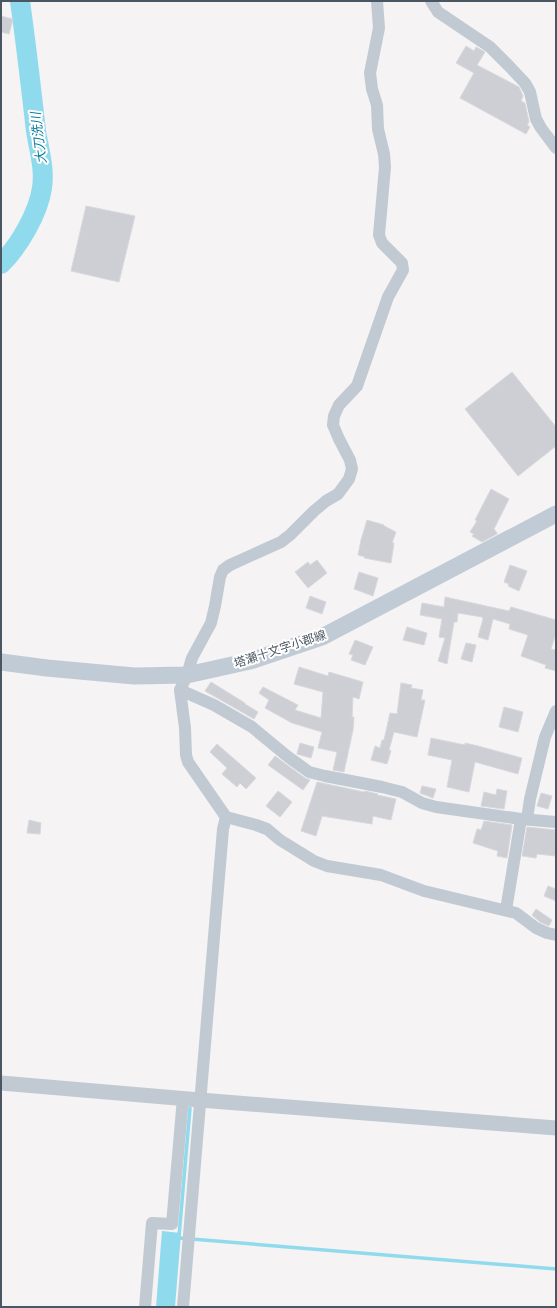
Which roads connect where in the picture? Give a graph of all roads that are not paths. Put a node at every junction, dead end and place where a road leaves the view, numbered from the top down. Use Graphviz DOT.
graph roads {
  1 [pos="377,1"];
  2 [pos="431,1"];
  3 [pos="556,148"];
  4 [pos="556,514"];
  5 [pos="1,662"];
  6 [pos="183,683"];
  7 [pos="556,711"];
  8 [pos="226,817"];
  9 [pos="524,819"];
  10 [pos="556,822"];
  11 [pos="506,910"];
  12 [pos="556,935"];
  13 [pos="1,1083"];
  14 [pos="183,1098"];
  15 [pos="200,1100"];
  16 [pos="556,1128"];
  17 [pos="146,1307"];
  18 [pos="183,1307"];
  1 -- 6 [label="street"];
  2 -- 3 [label="street"];
  4 -- 6 [label="main road, 塔瀬十文字小郡線"];
  5 -- 6 [label="main road, 塔瀬十文字小郡線"];
  6 -- 8 [label="street"];
  6 -- 9 [label="street"];
  7 -- 9 [label="street"];
  8 -- 11 [label="street"];
  8 -- 15 [label="street"];
  9 -- 10 [label="street"];
  9 -- 11 [label="street"];
  11 -- 12 [label="street"];
  13 -- 14 [label="street"];
  14 -- 15 [label="street"];
  14 -- 17 [label="street"];
  15 -- 16 [label="street"];
  15 -- 18 [label="street"];
}
